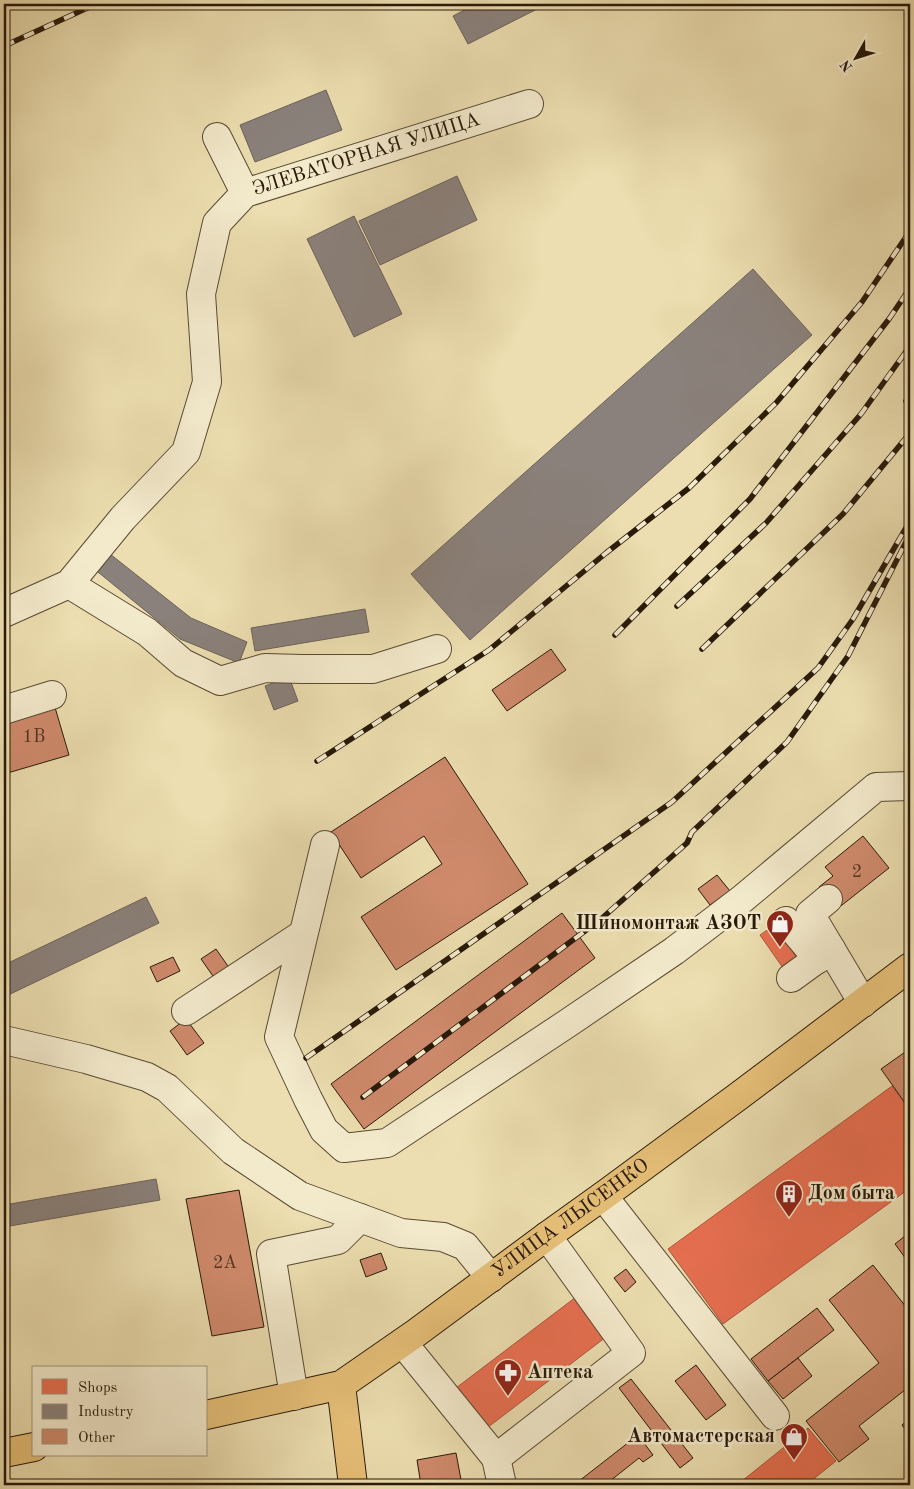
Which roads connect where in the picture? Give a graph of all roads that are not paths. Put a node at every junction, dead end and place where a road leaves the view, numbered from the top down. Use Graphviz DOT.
graph roads {
  1 [pos="529,104"];
  2 [pos="217,137"];
  3 [pos="245,193"];
  4 [pos="69,584"];
  5 [pos="4,613"];
  6 [pos="437,649"];
  7 [pos="52,695"];
  8 [pos="4,710"];
  9 [pos="910,786"];
  10 [pos="325,845"];
  11 [pos="828,899"];
  12 [pos="786,920"];
  13 [pos="304,934"];
  14 [pos="824,954"];
  15 [pos="910,967"];
  16 [pos="791,978"];
  17 [pos="863,1003"];
  18 [pos="186,1011"];
  19 [pos="4,1040"];
  20 [pos="603,1196"];
  21 [pos="360,1218"];
  22 [pos="546,1236"];
  23 [pos="491,1278"];
  24 [pos="403,1343"];
  25 [pos="341,1385"];
  26 [pos="294,1396"];
  27 [pos="208,1415"];
  28 [pos="775,1416"];
  29 [pos="32,1447"];
  30 [pos="4,1453"];
  31 [pos="496,1458"];
  32 [pos="353,1485"];
  33 [pos="502,1485"];
  1 -- 3 [label="street, ЭЛЕВАТОРНАЯ УЛИЦА"];
  2 -- 3 [label="street"];
  3 -- 4 [label="street, ЭЛЕВАТОРНАЯ УЛИЦА"];
  4 -- 5 [label="street, ЭЛЕВАТОРНАЯ УЛИЦА"];
  4 -- 6 [label="street"];
  7 -- 8 [label="street"];
  9 -- 13 [label="street"];
  10 -- 13 [label="street"];
  11 -- 14 [label="street"];
  12 -- 14 [label="street"];
  13 -- 18 [label="street"];
  14 -- 16 [label="street"];
  14 -- 17 [label="street"];
  15 -- 17 [label="main road, УЛИЦА ЛЫСЕНКО"];
  17 -- 20 [label="main road, УЛИЦА ЛЫСЕНКО"];
  19 -- 21 [label="street"];
  20 -- 22 [label="main road, УЛИЦА ЛЫСЕНКО"];
  20 -- 28 [label="street"];
  21 -- 23 [label="street"];
  21 -- 26 [label="street"];
  22 -- 23 [label="main road, УЛИЦА ЛЫСЕНКО"];
  22 -- 31 [label="street"];
  23 -- 24 [label="main road, УЛИЦА ЛЫСЕНКО"];
  24 -- 25 [label="main road, УЛИЦА ЛЫСЕНКО"];
  24 -- 31 [label="street"];
  25 -- 26 [label="main road, УЛИЦА ЛЫСЕНКО"];
  25 -- 32 [label="main road"];
  26 -- 27 [label="main road, УЛИЦА ЛЫСЕНКО"];
  29 -- 30 [label="main road"];
  31 -- 33 [label="street"];
}
